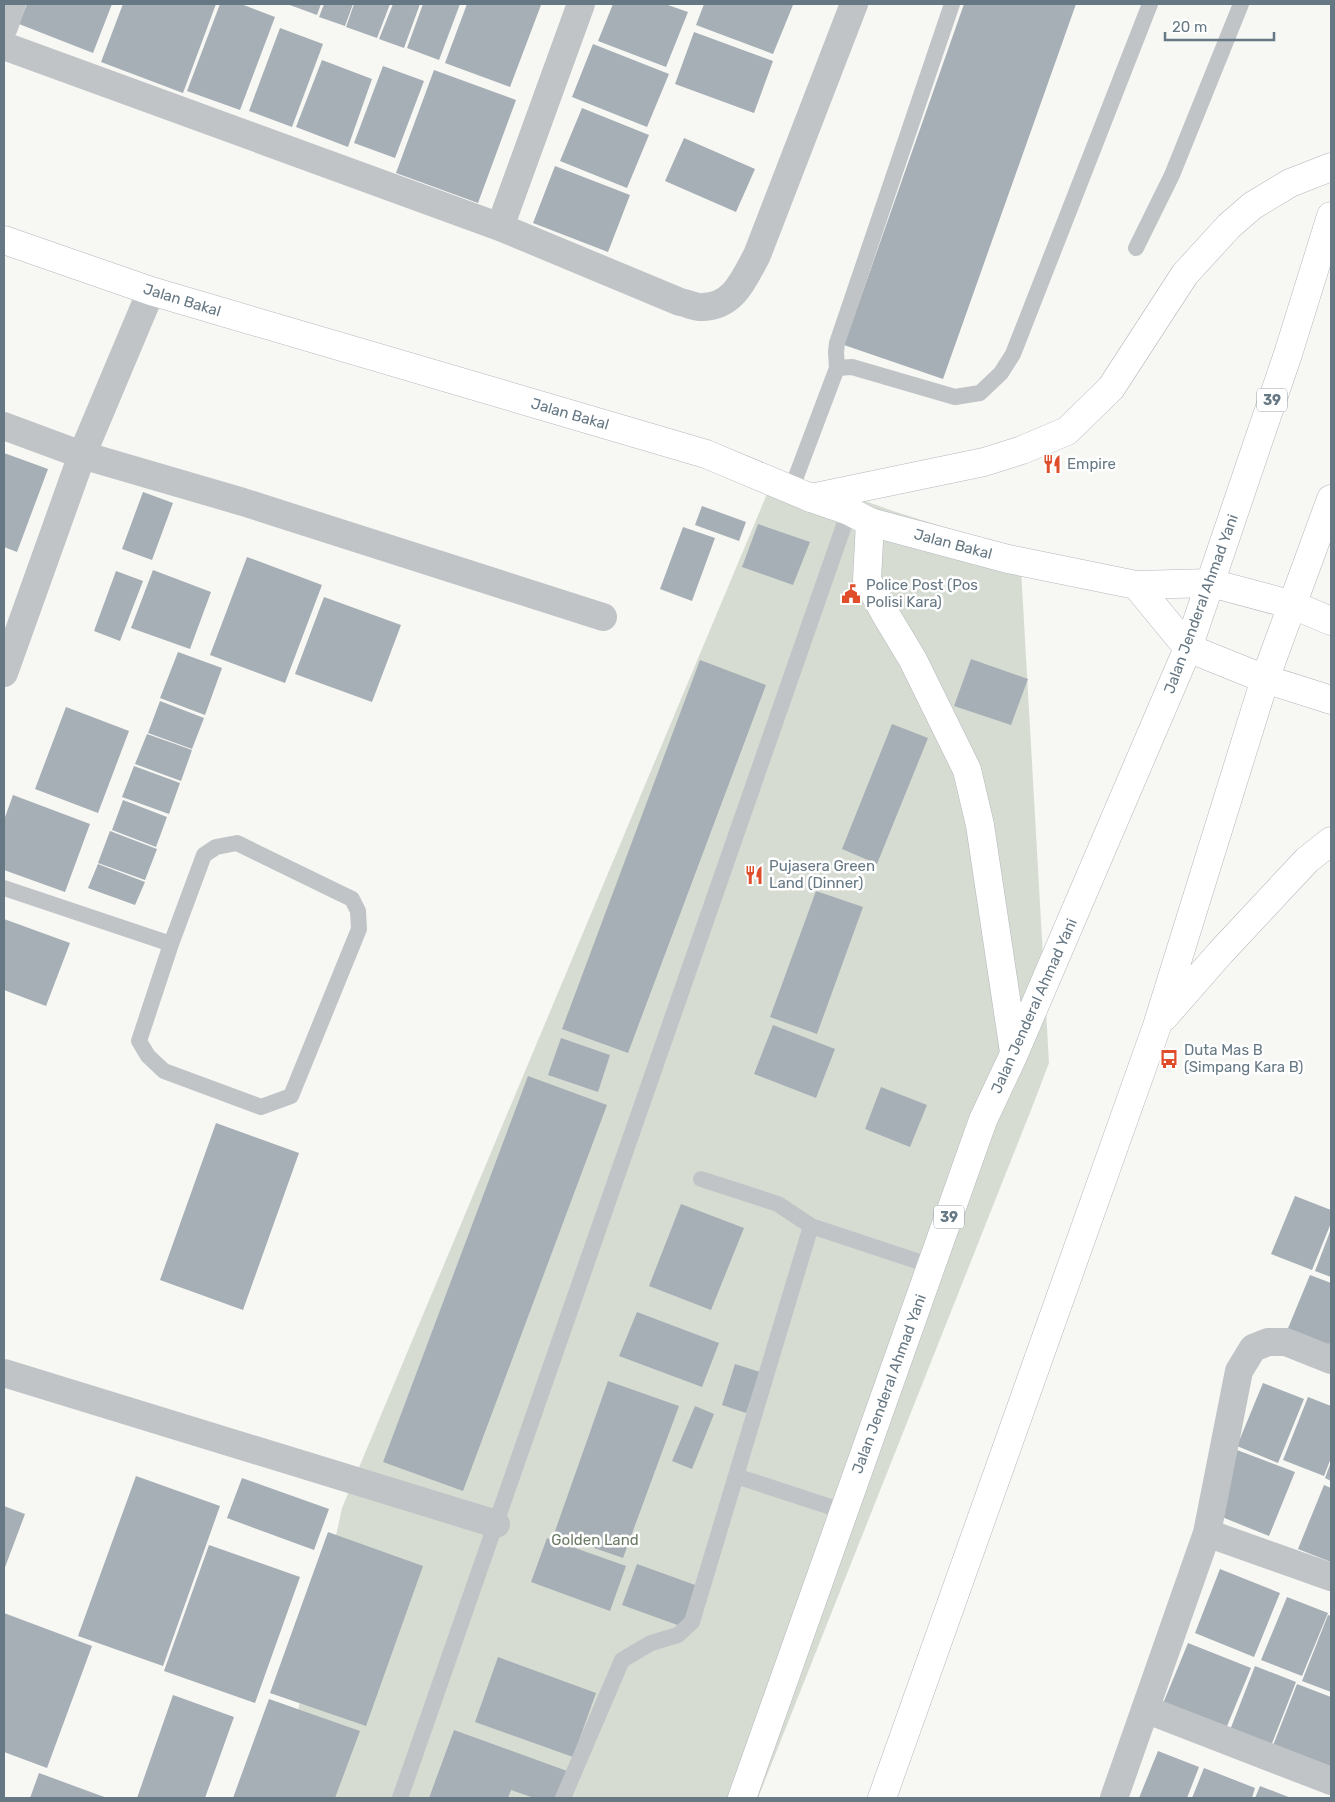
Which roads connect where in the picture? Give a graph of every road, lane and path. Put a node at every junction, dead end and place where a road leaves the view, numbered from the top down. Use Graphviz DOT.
graph roads {
  1 [pos="12,4"];
  2 [pos="581,4"];
  3 [pos="854,4"];
  4 [pos="952,4"];
  5 [pos="1150,4"];
  6 [pos="1241,4"];
  7 [pos="4,27"];
  8 [pos="4,46"];
  9 [pos="1331,167"];
  10 [pos="1331,216"];
  11 [pos="500,227"];
  12 [pos="4,240"];
  13 [pos="1136,248"];
  14 [pos="151,291"];
  15 [pos="837,368"];
  16 [pos="4,426"];
  17 [pos="82,455"];
  18 [pos="801,494"];
  19 [pos="1331,499"];
  20 [pos="859,516"];
  21 [pos="1211,583"];
  22 [pos="1136,585"];
  23 [pos="1293,605"];
  24 [pos="603,617"];
  25 [pos="1331,621"];
  26 [pos="1188,648"];
  27 [pos="4,672"];
  28 [pos="1265,679"];
  29 [pos="1331,700"];
  30 [pos="1331,841"];
  31 [pos="4,888"];
  32 [pos="171,944"];
  33 [pos="1157,1026"];
  34 [pos="1014,1054"];
  35 [pos="701,1179"];
  36 [pos="811,1226"];
  37 [pos="932,1266"];
  38 [pos="1331,1360"];
  39 [pos="4,1373"];
  40 [pos="736,1476"];
  41 [pos="843,1511"];
  42 [pos="496,1524"];
  43 [pos="1207,1533"];
  44 [pos="1331,1577"];
  45 [pos="1145,1709"];
  46 [pos="1331,1781"];
  47 [pos="400,1798"];
  48 [pos="563,1798"];
  49 [pos="742,1798"];
  50 [pos="882,1798"];
  51 [pos="1114,1798"];
  1 -- 7 [label="street"];
  2 -- 11 [label="street"];
  3 -- 11 [label="street"];
  4 -- 15 [label="lane"];
  5 -- 15 [label="lane"];
  6 -- 13 [label="lane"];
  8 -- 11 [label="street"];
  9 -- 18 [label="main road"];
  10 -- 21 [label="main road, Jalan Jenderal Ahmad Yani / 39"];
  12 -- 14 [label="main road, Jalan Bakal"];
  14 -- 17 [label="street"];
  14 -- 18 [label="main road, Jalan Bakal"];
  15 -- 18 [label="lane"];
  16 -- 17 [label="street"];
  17 -- 24 [label="street"];
  17 -- 27 [label="street"];
  18 -- 20 [label="main road, Jalan Bakal"];
  19 -- 23 [label="main road"];
  20 -- 22 [label="main road, Jalan Bakal"];
  20 -- 34 [label="main road"];
  20 -- 42 [label="lane"];
  21 -- 22 [label="main road, Jalan Bakal"];
  21 -- 23 [label="main road, Jalan Bakal"];
  21 -- 26 [label="main road, Jalan Jenderal Ahmad Yani / 39"];
  22 -- 26 [label="main road"];
  23 -- 25 [label="main road, Jalan Bakal"];
  23 -- 28 [label="main road"];
  26 -- 28 [label="main road"];
  26 -- 34 [label="main road, Jalan Jenderal Ahmad Yani / 39"];
  28 -- 29 [label="main road"];
  28 -- 33 [label="main road"];
  30 -- 33 [label="main road"];
  31 -- 32 [label="lane"];
  32 -- 32 [label="lane"];
  33 -- 50 [label="main road"];
  34 -- 37 [label="main road, Jalan Jenderal Ahmad Yani / 39"];
  35 -- 36 [label="lane"];
  36 -- 37 [label="lane"];
  36 -- 40 [label="lane"];
  37 -- 41 [label="main road, Jalan Jenderal Ahmad Yani / 39"];
  38 -- 43 [label="street"];
  39 -- 42 [label="street"];
  40 -- 41 [label="lane"];
  40 -- 48 [label="lane"];
  41 -- 49 [label="main road, Jalan Jenderal Ahmad Yani / 39"];
  42 -- 47 [label="lane"];
  43 -- 44 [label="street"];
  43 -- 45 [label="street"];
  45 -- 46 [label="street"];
  45 -- 51 [label="street"];
}
